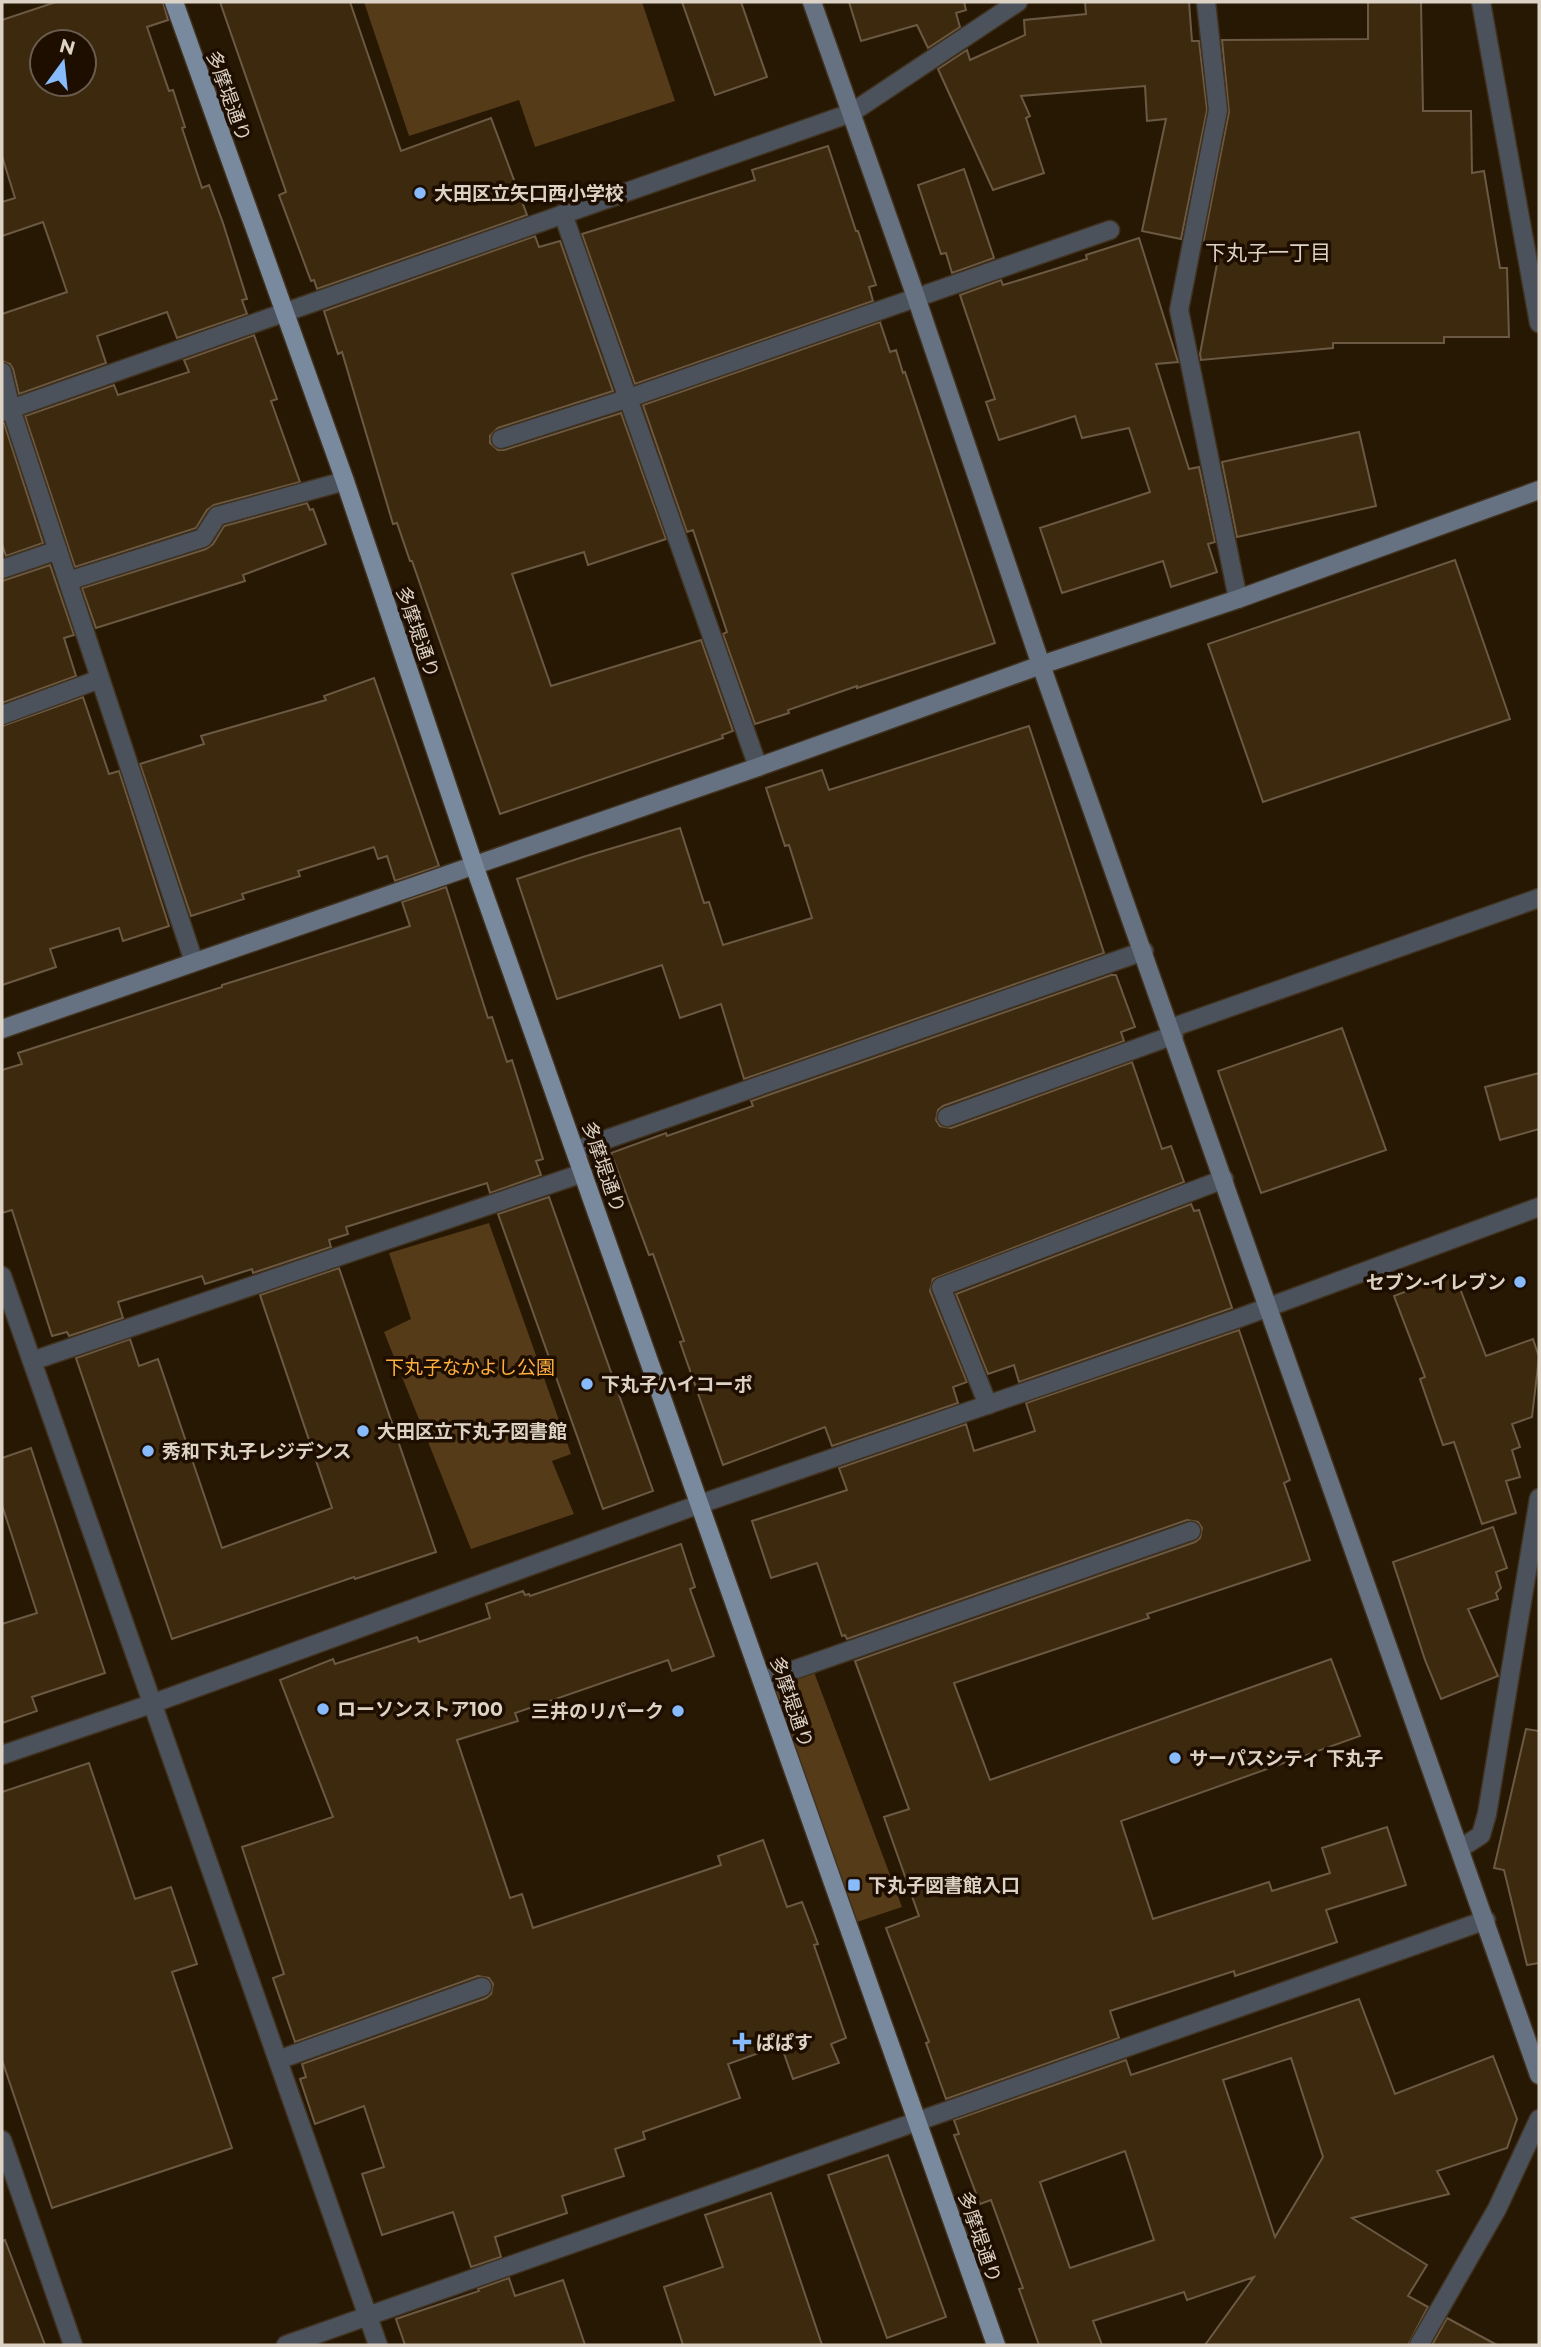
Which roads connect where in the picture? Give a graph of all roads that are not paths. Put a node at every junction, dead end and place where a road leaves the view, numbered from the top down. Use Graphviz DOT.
graph roads {
  1 [pos="174,2"];
  2 [pos="812,2"];
  3 [pos="1018,2"];
  4 [pos="1206,2"];
  5 [pos="1480,2"];
  6 [pos="851,113"];
  7 [pos="563,214"];
  8 [pos="1110,230"];
  9 [pos="916,298"];
  10 [pos="285,313"];
  11 [pos="1539,323"];
  12 [pos="2,372"];
  13 [pos="629,398"];
  14 [pos="7,411"];
  15 [pos="500,439"];
  16 [pos="345,481"];
  17 [pos="1539,490"];
  18 [pos="58,550"];
  19 [pos="2,569"];
  20 [pos="68,581"];
  21 [pos="1238,599"];
  22 [pos="1041,665"];
  23 [pos="100,679"];
  24 [pos="2,715"];
  25 [pos="758,766"];
  26 [pos="474,865"];
  27 [pos="1539,898"];
  28 [pos="1144,951"];
  29 [pos="194,962"];
  30 [pos="2,1029"];
  31 [pos="1172,1032"];
  32 [pos="947,1117"];
  33 [pos="576,1150"];
  34 [pos="583,1173"];
  35 [pos="1224,1179"];
  36 [pos="1539,1207"];
  37 [pos="2,1276"];
  38 [pos="1269,1307"];
  39 [pos="32,1360"];
  40 [pos="988,1405"];
  41 [pos="1539,1498"];
  42 [pos="700,1504"];
  43 [pos="1191,1531"];
  44 [pos="762,1681"];
  45 [pos="154,1703"];
  46 [pos="2,1755"];
  47 [pos="1461,1848"];
  48 [pos="1486,1920"];
  49 [pos="482,1987"];
  50 [pos="278,2060"];
  51 [pos="1539,2074"];
  52 [pos="1539,2119"];
  53 [pos="917,2121"];
  54 [pos="2,2140"];
  55 [pos="368,2316"];
  56 [pos="73,2345"];
  57 [pos="286,2345"];
  58 [pos="378,2345"];
  59 [pos="996,2345"];
  60 [pos="1419,2345"];
  1 -- 10 [label="main road, 多摩堤通り"];
  2 -- 6 [label="street"];
  3 -- 6 [label="street"];
  4 -- 21 [label="street"];
  5 -- 11 [label="street"];
  6 -- 7 [label="street"];
  6 -- 9 [label="street"];
  7 -- 10 [label="street"];
  7 -- 13 [label="street"];
  8 -- 9 [label="street"];
  9 -- 13 [label="street"];
  9 -- 22 [label="street"];
  10 -- 14 [label="street"];
  10 -- 16 [label="main road, 多摩堤通り"];
  12 -- 14 [label="street"];
  13 -- 15 [label="street"];
  13 -- 25 [label="street"];
  14 -- 18 [label="street"];
  16 -- 20 [label="street"];
  16 -- 26 [label="main road, 多摩堤通り"];
  17 -- 21 [label="street"];
  18 -- 19 [label="street"];
  18 -- 20 [label="street"];
  20 -- 23 [label="street"];
  21 -- 22 [label="street"];
  22 -- 25 [label="street"];
  22 -- 28 [label="street"];
  23 -- 24 [label="street"];
  23 -- 29 [label="street"];
  25 -- 26 [label="street"];
  26 -- 29 [label="street"];
  26 -- 33 [label="main road, 多摩堤通り"];
  27 -- 31 [label="street"];
  28 -- 31 [label="street"];
  28 -- 33 [label="street"];
  29 -- 30 [label="street"];
  31 -- 32 [label="street"];
  31 -- 35 [label="street"];
  33 -- 34 [label="main road, 多摩堤通り"];
  34 -- 39 [label="street"];
  34 -- 42 [label="main road, 多摩堤通り"];
  35 -- 38 [label="street"];
  35 -- 40 [label="street"];
  36 -- 38 [label="street"];
  37 -- 39 [label="street"];
  38 -- 40 [label="street"];
  38 -- 47 [label="street"];
  39 -- 45 [label="street"];
  40 -- 42 [label="street"];
  41 -- 47 [label="street"];
  42 -- 44 [label="main road, 多摩堤通り"];
  42 -- 45 [label="street"];
  43 -- 44 [label="street"];
  44 -- 53 [label="main road, 多摩堤通り"];
  45 -- 46 [label="street"];
  45 -- 50 [label="street"];
  47 -- 48 [label="street"];
  48 -- 51 [label="street"];
  48 -- 53 [label="street"];
  49 -- 50 [label="street"];
  50 -- 55 [label="street"];
  52 -- 60 [label="street"];
  53 -- 55 [label="street"];
  53 -- 59 [label="main road, 多摩堤通り"];
  54 -- 56 [label="street"];
  55 -- 57 [label="street"];
  55 -- 58 [label="street"];
}
